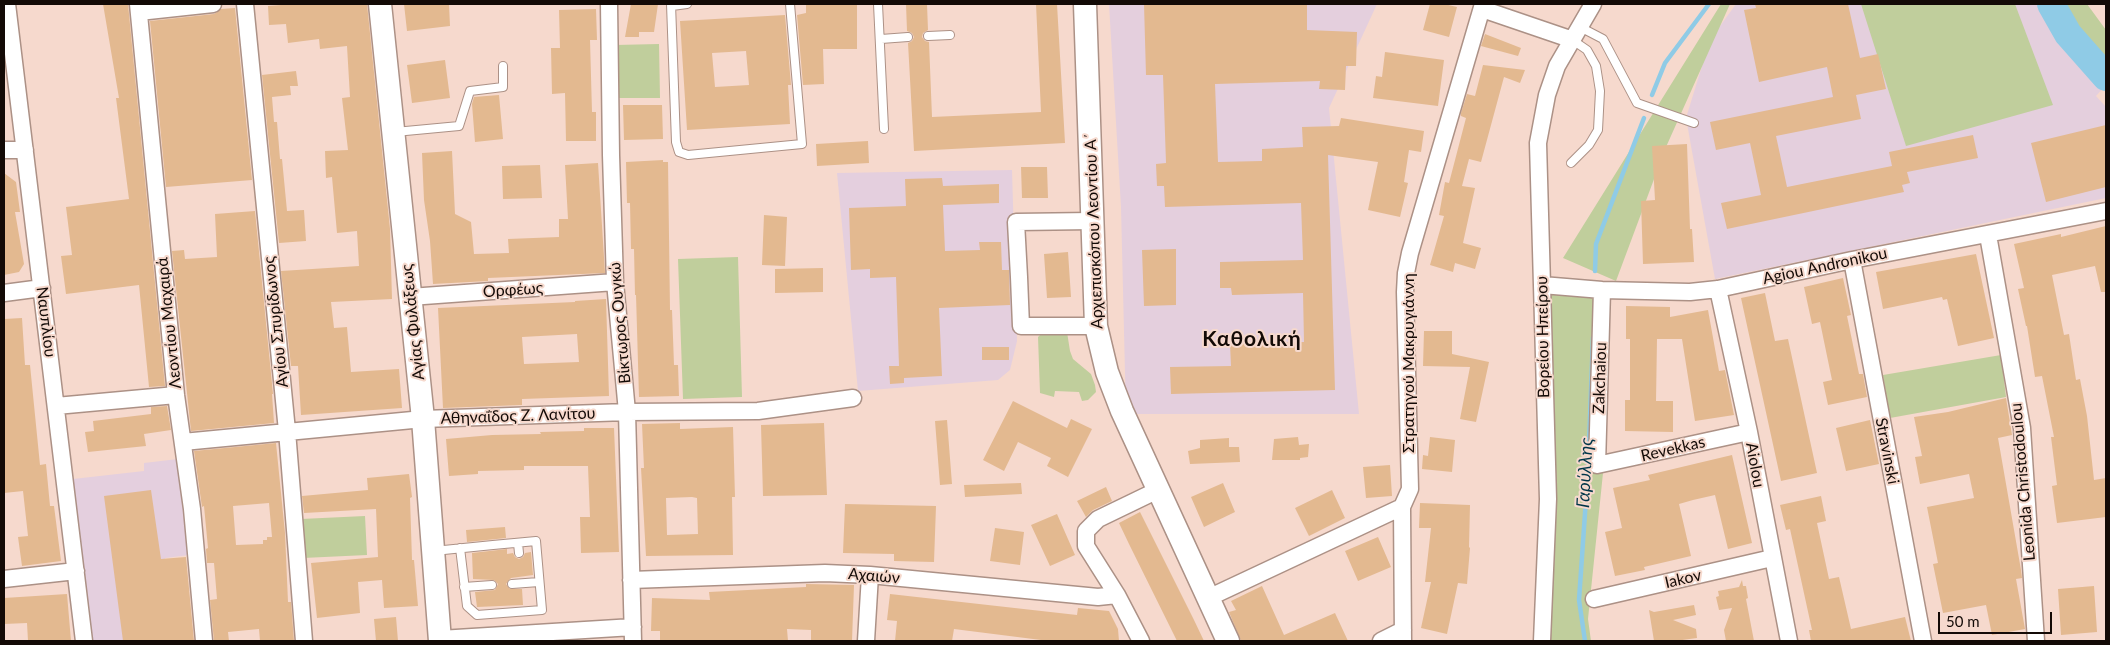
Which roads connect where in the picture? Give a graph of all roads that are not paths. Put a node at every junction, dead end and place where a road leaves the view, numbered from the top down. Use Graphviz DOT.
graph roads {
  1 [pos="7,4"];
  2 [pos="214,4"];
  3 [pos="245,4"];
  4 [pos="380,4"];
  5 [pos="609,4"];
  6 [pos="687,4"];
  7 [pos="790,4"];
  8 [pos="878,4"];
  9 [pos="1085,4"];
  10 [pos="1593,4"];
  11 [pos="672,5"];
  12 [pos="1482,6"];
  13 [pos="138,8"];
  14 [pos="1574,32"];
  15 [pos="950,35"];
  16 [pos="928,36"];
  17 [pos="908,37"];
  18 [pos="881,39"];
  19 [pos="503,66"];
  20 [pos="1694,123"];
  21 [pos="884,129"];
  22 [pos="393,132"];
  23 [pos="4,150"];
  24 [pos="25,150"];
  25 [pos="1571,163"];
  26 [pos="2106,211"];
  27 [pos="1092,221"];
  28 [pos="1988,235"];
  29 [pos="1852,260"];
  30 [pos="615,282"];
  31 [pos="1542,285"];
  32 [pos="42,288"];
  33 [pos="1718,289"];
  34 [pos="1602,290"];
  35 [pos="4,293"];
  36 [pos="410,298"];
  37 [pos="1096,326"];
  38 [pos="176,395"];
  39 [pos="853,398"];
  40 [pos="56,406"];
  41 [pos="627,412"];
  42 [pos="423,419"];
  43 [pos="287,431"];
  44 [pos="1749,432"];
  45 [pos="183,442"];
  46 [pos="1597,465"];
  47 [pos="1158,490"];
  48 [pos="1402,507"];
  49 [pos="518,543"];
  50 [pos="493,545"];
  51 [pos="460,548"];
  52 [pos="432,551"];
  53 [pos="519,553"];
  54 [pos="495,554"];
  55 [pos="1772,558"];
  56 [pos="76,571"];
  57 [pos="870,575"];
  58 [pos="4,579"];
  59 [pos="631,580"];
  60 [pos="540,582"];
  61 [pos="512,584"];
  62 [pos="492,585"];
  63 [pos="464,587"];
  64 [pos="1117,595"];
  65 [pos="1208,598"];
  66 [pos="1594,599"];
  67 [pos="1132,624"];
  68 [pos="633,634"];
  69 [pos="1403,636"];
  70 [pos="440,640"];
  71 [pos="84,641"];
  72 [pos="204,641"];
  73 [pos="304,641"];
  74 [pos="866,641"];
  75 [pos="1130,641"];
  76 [pos="1141,641"];
  77 [pos="1228,641"];
  78 [pos="1381,641"];
  79 [pos="1542,641"];
  80 [pos="1789,641"];
  81 [pos="1923,641"];
  82 [pos="2036,641"];
  1 -- 24 [label="street, Ναυπλίου"];
  2 -- 13 [label="street"];
  3 -- 43 [label="street, Αγίου Σπυρίδωνος"];
  4 -- 22 [label="main road, Αγίας Φυλάξεως"];
  5 -- 30 [label="street, Βίκτωρος Ουγκώ"];
  6 -- 11 [label="lane"];
  7 -- 11 [label="lane"];
  8 -- 18 [label="lane"];
  9 -- 27 [label="main road, Αρχιεπισκόπου Λεοντίου Α΄"];
  10 -- 14 [label="street, Βορείου Ηπείρου"];
  12 -- 14 [label="street"];
  12 -- 48 [label="street, Στρατηγού Μακρυγιάννη"];
  13 -- 38 [label="street, Λεοντίου Μαχαιρά"];
  14 -- 20 [label="lane"];
  14 -- 25 [label="lane"];
  14 -- 31 [label="street, Βορείου Ηπείρου"];
  15 -- 16 [label="lane"];
  17 -- 18 [label="lane"];
  18 -- 21 [label="lane"];
  19 -- 22 [label="lane"];
  22 -- 36 [label="main road, Αγίας Φυλάξεως"];
  23 -- 24 [label="street"];
  24 -- 32 [label="street, Ναυπλίου"];
  26 -- 28 [label="street, Agiou Andronikou"];
  27 -- 37 [label="main road, Αρχιεπισκόπου Λεοντίου Α΄"];
  27 -- 37 [label="street"];
  28 -- 29 [label="street, Agiou Andronikou"];
  28 -- 82 [label="street, Leonida Christodoulou"];
  29 -- 33 [label="street, Agiou Andronikou"];
  29 -- 81 [label="street, Stravinski"];
  30 -- 36 [label="street, Ορφέως"];
  30 -- 41 [label="street, Βίκτωρος Ουγκώ"];
  31 -- 34 [label="street, Agiou Andronikou"];
  31 -- 79 [label="street, Βορείου Ηπείρου"];
  32 -- 35 [label="street"];
  32 -- 40 [label="street, Ναυπλίου"];
  33 -- 34 [label="street, Agiou Andronikou"];
  33 -- 44 [label="street, Aiolou"];
  34 -- 46 [label="street, Zakchaiou"];
  36 -- 42 [label="main road, Αγίας Φυλάξεως"];
  37 -- 47 [label="main road, Αρχιεπισκόπου Λεοντίου Α΄"];
  38 -- 40 [label="street"];
  38 -- 45 [label="street, Λεοντίου Μαχαιρά"];
  39 -- 41 [label="street, Αθηναΐδος Ζ. Λανίτου"];
  40 -- 56 [label="street, Ναυπλίου"];
  41 -- 42 [label="street, Αθηναΐδος Ζ. Λανίτου"];
  41 -- 59 [label="street, Βίκτωρος Ουγκώ"];
  42 -- 43 [label="street, Αθηναΐδος Ζ. Λανίτου"];
  42 -- 52 [label="main road, Αγίας Φυλάξεως"];
  43 -- 45 [label="street, Αθηναΐδος Ζ. Λανίτου"];
  43 -- 73 [label="street, Αγίου Σπυρίδωνος"];
  44 -- 46 [label="street, Revekkas"];
  44 -- 55 [label="street, Aiolou"];
  45 -- 72 [label="street, Λεοντίου Μαχαιρά"];
  47 -- 64 [label="street"];
  47 -- 65 [label="main road, Αρχιεπισκόπου Λεοντίου Α΄"];
  48 -- 65 [label="street"];
  48 -- 69 [label="street, Στρατηγού Μακρυγιάννη"];
  49 -- 50 [label="lane"];
  49 -- 53 [label="lane"];
  49 -- 60 [label="lane"];
  50 -- 51 [label="lane"];
  50 -- 54 [label="lane"];
  51 -- 52 [label="lane"];
  51 -- 63 [label="lane"];
  52 -- 70 [label="main road, Αγίας Φυλάξεως"];
  55 -- 66 [label="street, Iakov"];
  55 -- 80 [label="street, Aiolou"];
  56 -- 58 [label="street"];
  56 -- 71 [label="street, Ναυπλίου"];
  57 -- 59 [label="street, Αχαιών"];
  57 -- 64 [label="street, Αχαιών"];
  57 -- 74 [label="street"];
  59 -- 68 [label="street, Βίκτωρος Ουγκώ"];
  60 -- 61 [label="lane"];
  60 -- 63 [label="lane"];
  62 -- 63 [label="lane"];
  64 -- 67 [label="street"];
  65 -- 77 [label="main road, Αρχιεπισκόπου Λεοντίου Α΄"];
  67 -- 75 [label="street"];
  67 -- 76 [label="street"];
  68 -- 70 [label="street"];
  69 -- 78 [label="street"];
}
